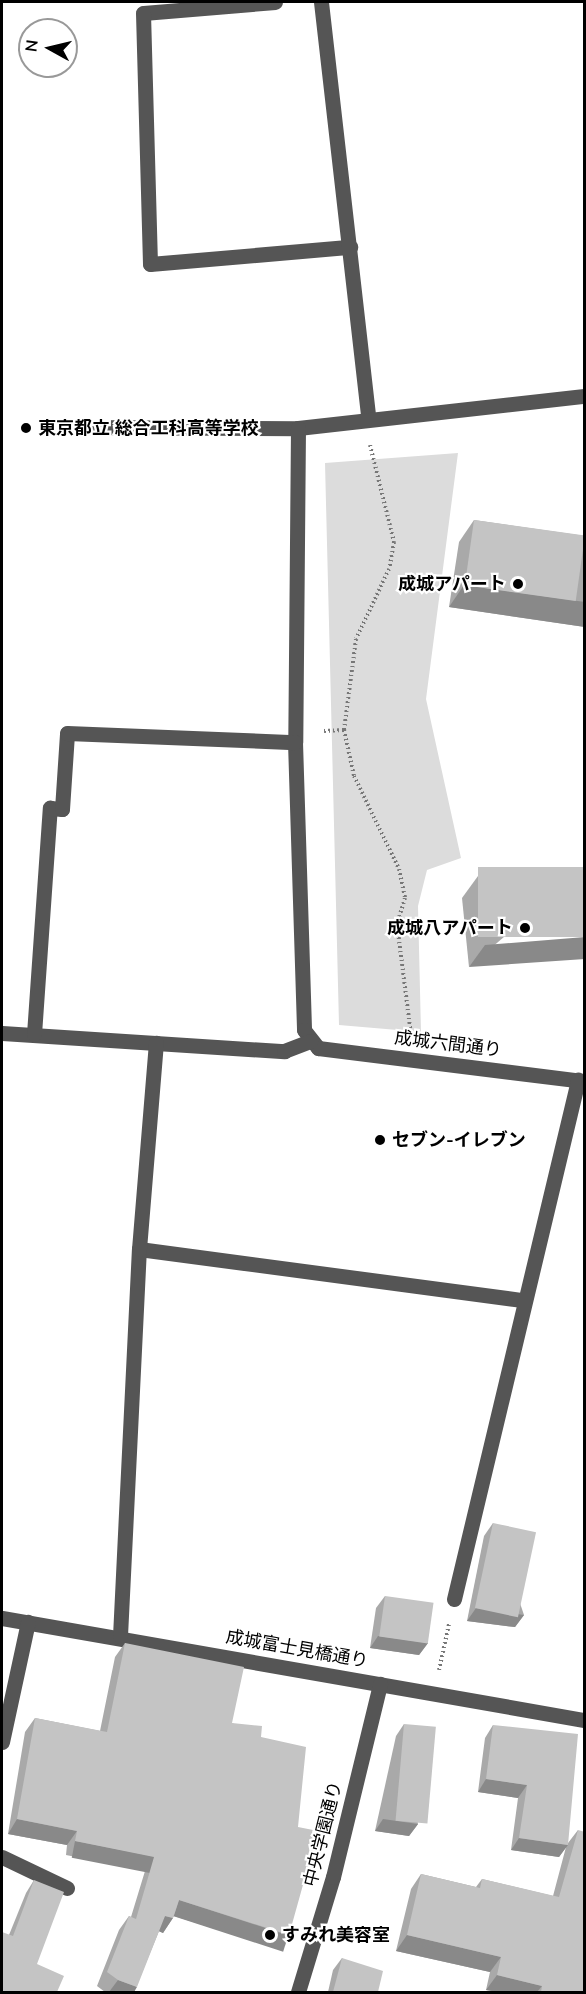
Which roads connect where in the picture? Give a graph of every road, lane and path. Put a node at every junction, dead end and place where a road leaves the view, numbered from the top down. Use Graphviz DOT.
graph roads {
  1 [pos="276,2"];
  2 [pos="321,2"];
  3 [pos="350,247"];
  4 [pos="585,396"];
  5 [pos="368,417"];
  6 [pos="77,428"];
  7 [pos="298,428"];
  8 [pos="370,442"];
  9 [pos="344,730"];
  10 [pos="324,731"];
  11 [pos="295,742"];
  12 [pos="2,1033"];
  13 [pos="34,1035"];
  14 [pos="411,1036"];
  15 [pos="310,1041"];
  16 [pos="156,1043"];
  17 [pos="581,1080"];
  18 [pos="139,1249"];
  19 [pos="523,1300"];
  20 [pos="454,1599"];
  21 [pos="2,1618"];
  22 [pos="28,1622"];
  23 [pos="120,1636"];
  24 [pos="380,1684"];
  25 [pos="433,1694"];
  26 [pos="585,1720"];
  27 [pos="2,1742"];
  28 [pos="2,1857"];
  29 [pos="67,1888"];
  30 [pos="298,1992"];
  1 -- 3 [label="street"];
  2 -- 3 [label="street"];
  3 -- 5 [label="street"];
  4 -- 5 [label="street"];
  5 -- 7 [label="street"];
  6 -- 7 [label="street"];
  7 -- 11 [label="street"];
  8 -- 9 [label="path"];
  9 -- 10 [label="path"];
  9 -- 14 [label="path"];
  11 -- 13 [label="street"];
  11 -- 15 [label="street"];
  12 -- 13 [label="street"];
  13 -- 16 [label="street"];
  15 -- 16 [label="street"];
  15 -- 17 [label="street, 成城六間通り"];
  16 -- 18 [label="street"];
  17 -- 19 [label="street"];
  18 -- 19 [label="street"];
  18 -- 23 [label="street"];
  19 -- 20 [label="street"];
  20 -- 25 [label="path"];
  21 -- 22 [label="street, 成城富士見橋通り"];
  22 -- 23 [label="street, 成城富士見橋通り"];
  22 -- 27 [label="street"];
  23 -- 24 [label="street, 成城富士見橋通り"];
  24 -- 25 [label="street, 成城富士見橋通り"];
  24 -- 30 [label="street, 中央学園通り"];
  25 -- 26 [label="street, 成城富士見橋通り"];
  28 -- 29 [label="street"];
}
